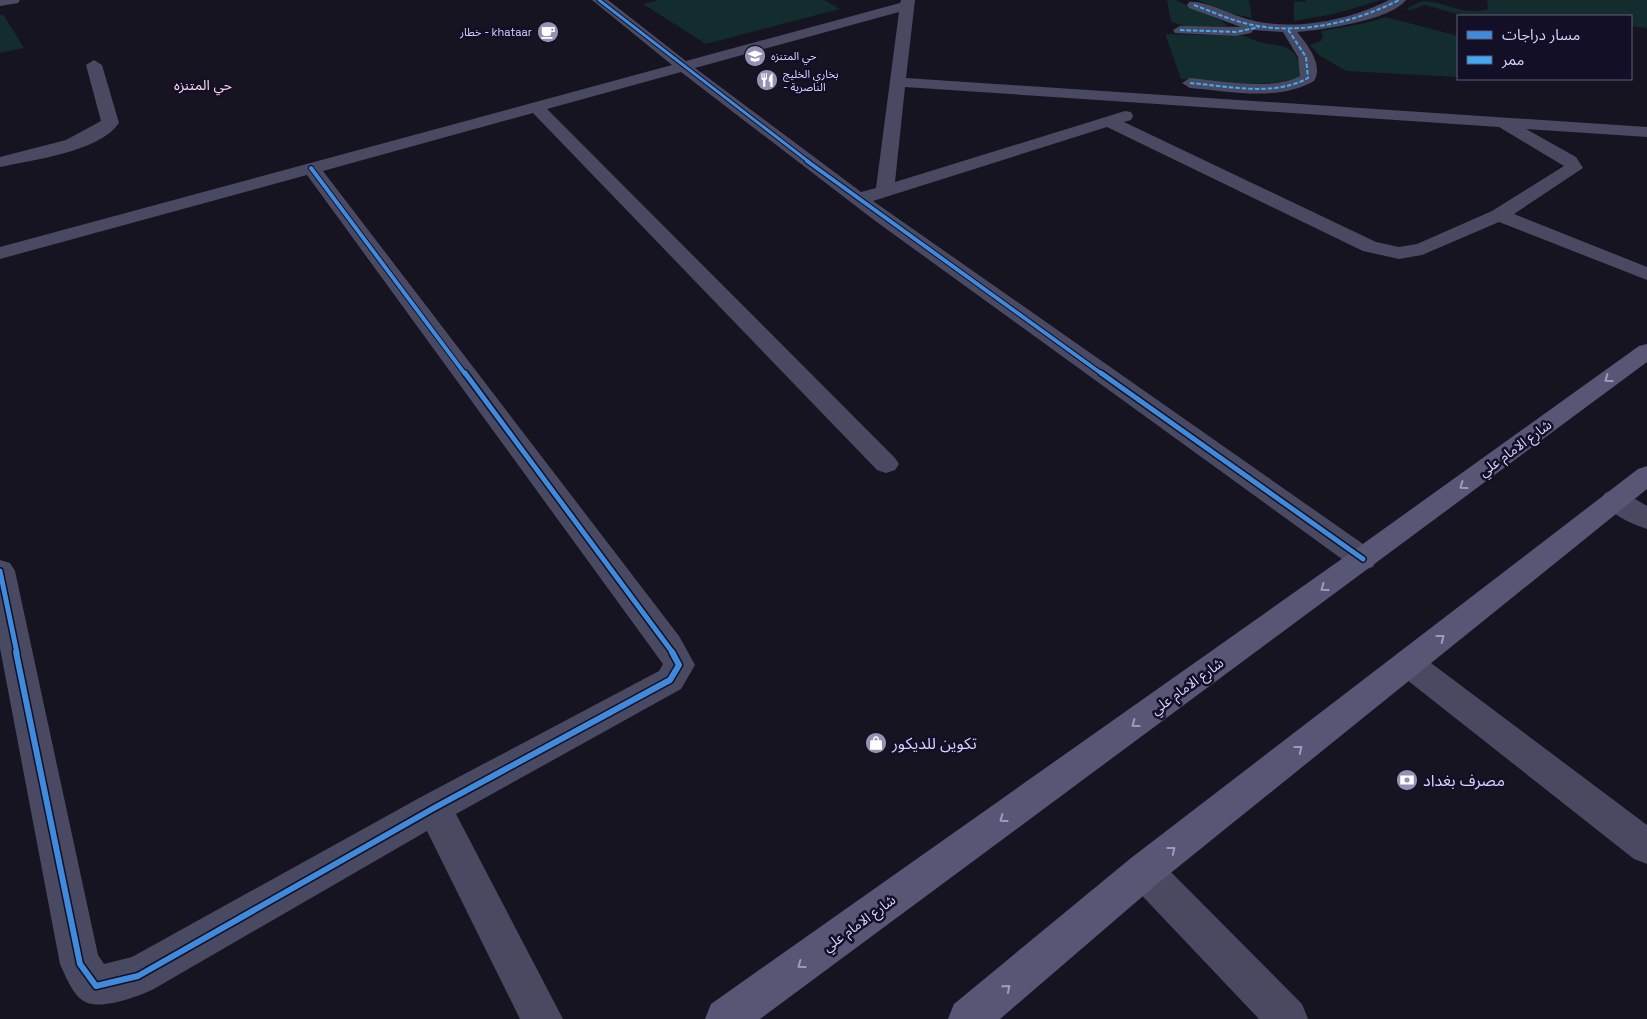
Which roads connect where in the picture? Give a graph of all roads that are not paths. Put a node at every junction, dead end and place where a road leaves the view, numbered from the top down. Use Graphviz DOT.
graph roads {
  1 [pos="13,0"];
  2 [pos="599,0"];
  3 [pos="1399,0"];
  4 [pos="0,2"];
  5 [pos="908,3"];
  6 [pos="862,4"];
  7 [pos="1194,5"];
  8 [pos="879,12"];
  9 [pos="1262,27"];
  10 [pos="1286,28"];
  11 [pos="1180,30"];
  12 [pos="94,64"];
  13 [pos="681,66"];
  14 [pos="898,82"];
  15 [pos="1190,83"];
  16 [pos="1172,102"];
  17 [pos="536,107"];
  18 [pos="1108,121"];
  19 [pos="1500,122"];
  20 [pos="1647,132"];
  21 [pos="0,162"];
  22 [pos="311,168"];
  23 [pos="885,191"];
  24 [pos="859,199"];
  25 [pos="1499,214"];
  26 [pos="0,253"];
  27 [pos="1647,274"];
  28 [pos="1647,351"];
  29 [pos="886,464"];
  30 [pos="1647,475"];
  31 [pos="1614,500"];
  32 [pos="1647,519"];
  33 [pos="1363,559"];
  34 [pos="0,571"];
  35 [pos="1408,664"];
  36 [pos="434,808"];
  37 [pos="1647,847"];
  38 [pos="1144,871"];
  39 [pos="542,1019"];
  40 [pos="726,1019"];
  41 [pos="969,1019"];
  42 [pos="1286,1019"];
  1 -- 4 [label="street"];
  2 -- 13 [label="street"];
  3 -- 10 [label="street"];
  5 -- 8 [label="street"];
  5 -- 14 [label="street"];
  6 -- 8 [label="street"];
  7 -- 9 [label="street"];
  8 -- 13 [label="street"];
  9 -- 10 [label="street"];
  9 -- 11 [label="street"];
  10 -- 15 [label="street"];
  12 -- 21 [label="street"];
  13 -- 17 [label="street"];
  13 -- 24 [label="street"];
  14 -- 16 [label="street"];
  14 -- 23 [label="street"];
  16 -- 18 [label="street"];
  16 -- 19 [label="street"];
  17 -- 22 [label="street"];
  17 -- 29 [label="street"];
  18 -- 23 [label="street"];
  18 -- 25 [label="street"];
  19 -- 20 [label="street"];
  19 -- 25 [label="street"];
  22 -- 26 [label="street"];
  22 -- 36 [label="street"];
  23 -- 24 [label="street"];
  24 -- 33 [label="street"];
  25 -- 27 [label="street"];
  28 -- 33 [label="main road, شارع الامام علي, one-way"];
  30 -- 31 [label="main road"];
  31 -- 32 [label="street"];
  35 -- 31 [label="main road, one-way"];
  33 -- 40 [label="main road, شارع الامام علي, one-way"];
  34 -- 36 [label="street"];
  35 -- 37 [label="street"];
  38 -- 35 [label="main road, one-way"];
  36 -- 39 [label="street"];
  41 -- 38 [label="main road, one-way"];
  38 -- 42 [label="street"];
}
